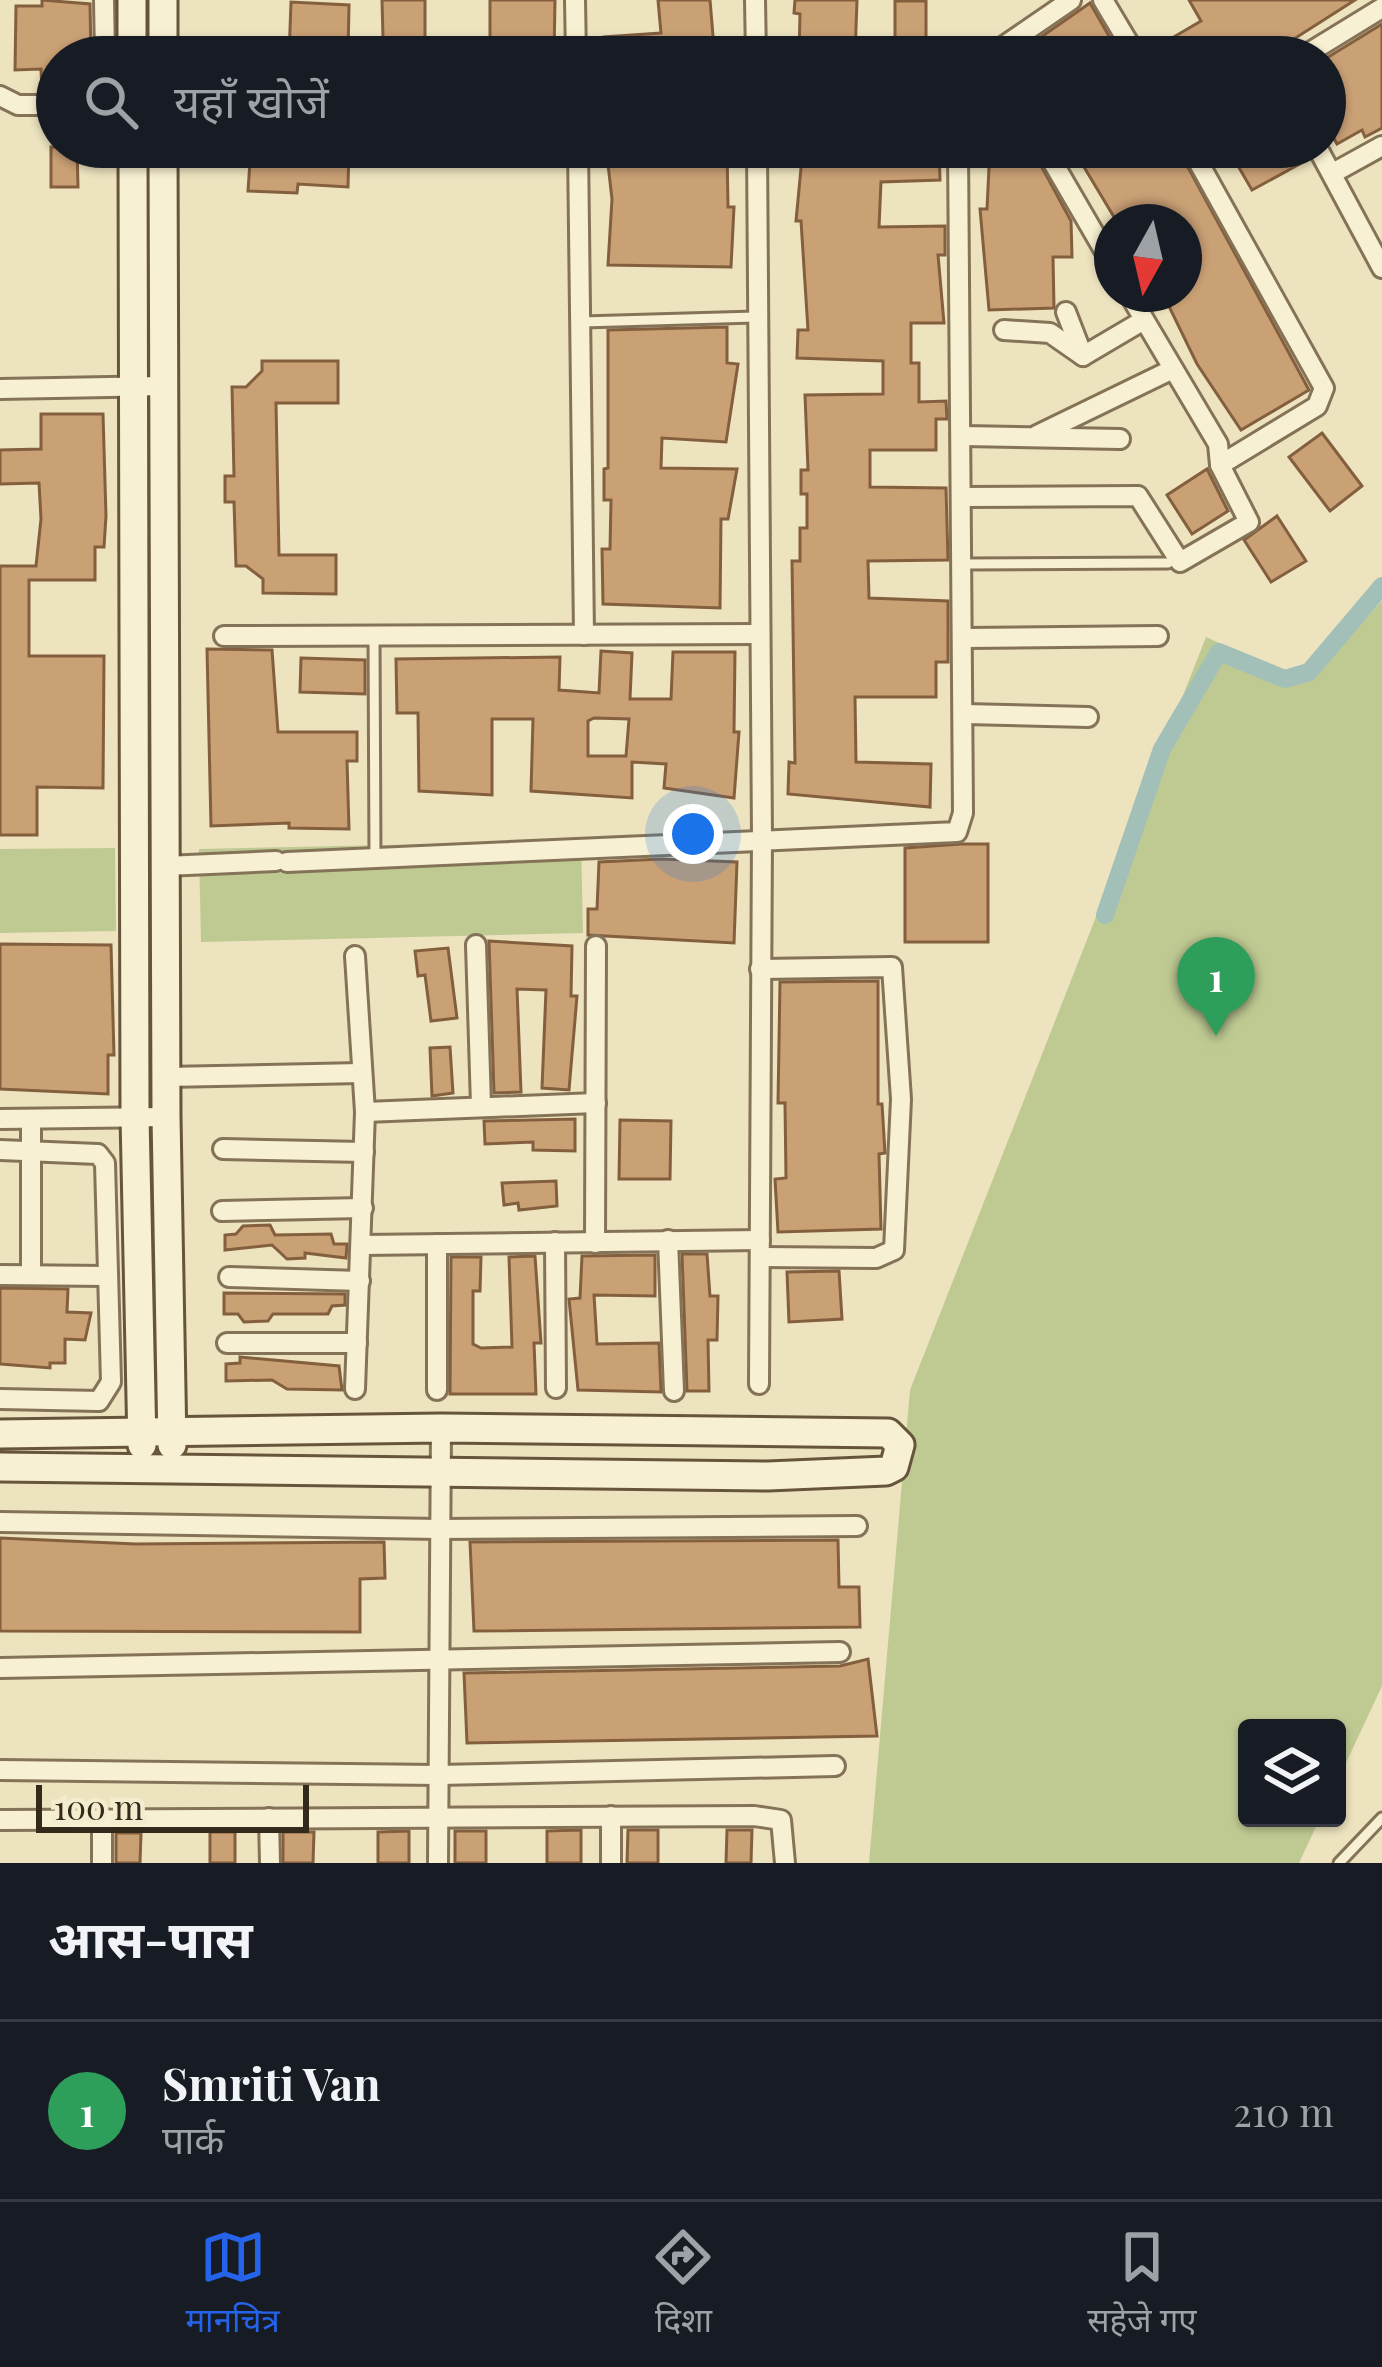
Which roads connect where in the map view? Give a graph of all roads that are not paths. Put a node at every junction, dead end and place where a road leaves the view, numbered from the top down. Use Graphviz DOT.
graph roads {
  1 [pos="104,0"];
  2 [pos="132,0"];
  3 [pos="163,0"];
  4 [pos="575,0"];
  5 [pos="755,0"];
  6 [pos="1071,0"];
  7 [pos="1103,0"];
  8 [pos="1382,8"];
  9 [pos="105,36"];
  10 [pos="132,36"];
  11 [pos="163,36"];
  12 [pos="576,36"];
  13 [pos="756,36"];
  14 [pos="1019,36"];
  15 [pos="1124,36"];
  16 [pos="1336,36"];
  17 [pos="0,96"];
  18 [pos="36,105"];
  19 [pos="1382,146"];
  20 [pos="1346,166"];
  21 [pos="133,168"];
  22 [pos="164,168"];
  23 [pos="578,168"];
  24 [pos="757,168"];
  25 [pos="958,168"];
  26 [pos="1056,168"];
  27 [pos="1202,168"];
  28 [pos="1330,168"];
  29 [pos="1342,168"];
  30 [pos="1333,173"];
  31 [pos="1094,233"];
  32 [pos="1382,268"];
  33 [pos="1066,312"];
  34 [pos="1140,312"];
  35 [pos="755,317"];
  36 [pos="1144,320"];
  37 [pos="582,322"];
  38 [pos="1004,330"];
  39 [pos="1084,356"];
  40 [pos="1173,369"];
  41 [pos="164,386"];
  42 [pos="133,387"];
  43 [pos="0,389"];
  44 [pos="963,436"];
  45 [pos="1033,437"];
  46 [pos="1120,439"];
  47 [pos="1220,465"];
  48 [pos="964,497"];
  49 [pos="1168,563"];
  50 [pos="965,564"];
  51 [pos="757,634"];
  52 [pos="584,635"];
  53 [pos="374,636"];
  54 [pos="1158,636"];
  55 [pos="224,637"];
  56 [pos="966,638"];
  57 [pos="965,714"];
  58 [pos="1088,717"];
  59 [pos="762,837"];
  60 [pos="375,860"];
  61 [pos="165,866"];
  62 [pos="476,945"];
  63 [pos="596,946"];
  64 [pos="355,956"];
  65 [pos="760,969"];
  66 [pos="361,1073"];
  67 [pos="166,1077"];
  68 [pos="596,1103"];
  69 [pos="481,1105"];
  70 [pos="364,1112"];
  71 [pos="166,1117"];
  72 [pos="135,1118"];
  73 [pos="0,1119"];
  74 [pos="31,1119"];
  75 [pos="223,1149"];
  76 [pos="0,1150"];
  77 [pos="31,1150"];
  78 [pos="364,1152"];
  79 [pos="363,1208"];
  80 [pos="222,1211"];
  81 [pos="668,1240"];
  82 [pos="555,1242"];
  83 [pos="596,1243"];
  84 [pos="437,1244"];
  85 [pos="362,1245"];
  86 [pos="761,1249"];
  87 [pos="0,1275"];
  88 [pos="31,1276"];
  89 [pos="108,1276"];
  90 [pos="229,1277"];
  91 [pos="360,1282"];
  92 [pos="227,1343"];
  93 [pos="357,1343"];
  94 [pos="759,1384"];
  95 [pos="556,1388"];
  96 [pos="355,1390"];
  97 [pos="437,1390"];
  98 [pos="674,1391"];
  99 [pos="0,1400"];
  100 [pos="442,1428"];
  101 [pos="142,1432"];
  102 [pos="172,1432"];
  103 [pos="0,1434"];
  104 [pos="0,1467"];
  105 [pos="141,1472"];
  106 [pos="171,1472"];
  107 [pos="442,1474"];
  108 [pos="0,1522"];
  109 [pos="857,1526"];
  110 [pos="439,1529"];
  111 [pos="840,1652"];
  112 [pos="437,1662"];
  113 [pos="0,1668"];
  114 [pos="836,1766"];
  115 [pos="0,1770"];
  116 [pos="439,1775"];
  117 [pos="438,1816"];
  118 [pos="611,1816"];
  119 [pos="269,1818"];
  120 [pos="102,1819"];
  121 [pos="0,1820"];
  122 [pos="1379,1827"];
  123 [pos="102,1863"];
  124 [pos="270,1863"];
  125 [pos="439,1863"];
  126 [pos="611,1863"];
  127 [pos="785,1863"];
  128 [pos="1340,1863"];
  1 -- 9 [label="street"];
  2 -- 10 [label="street"];
  3 -- 11 [label="street"];
  4 -- 12 [label="street"];
  5 -- 13 [label="street"];
  6 -- 14 [label="street"];
  7 -- 15 [label="street"];
  8 -- 16 [label="street"];
  17 -- 18 [label="street"];
  19 -- 20 [label="street"];
  21 -- 42 [label="street"];
  22 -- 41 [label="street"];
  23 -- 37 [label="street"];
  24 -- 35 [label="street"];
  25 -- 44 [label="street"];
  26 -- 31 [label="street"];
  27 -- 47 [label="street"];
  28 -- 30 [label="street"];
  29 -- 30 [label="street"];
  30 -- 32 [label="street"];
  33 -- 39 [label="street"];
  34 -- 36 [label="street"];
  35 -- 37 [label="lane"];
  35 -- 51 [label="street"];
  36 -- 39 [label="street"];
  36 -- 40 [label="street"];
  37 -- 52 [label="street"];
  38 -- 39 [label="street"];
  40 -- 45 [label="street"];
  40 -- 47 [label="street"];
  41 -- 42 [label="street"];
  41 -- 61 [label="street"];
  42 -- 43 [label="street"];
  42 -- 72 [label="street"];
  44 -- 45 [label="street"];
  44 -- 48 [label="street"];
  45 -- 46 [label="street"];
  47 -- 48 [label="street"];
  48 -- 50 [label="street"];
  49 -- 50 [label="lane"];
  50 -- 56 [label="street"];
  51 -- 52 [label="street"];
  51 -- 59 [label="street"];
  52 -- 53 [label="street"];
  53 -- 55 [label="street"];
  53 -- 60 [label="lane"];
  54 -- 56 [label="street"];
  56 -- 57 [label="street"];
  57 -- 58 [label="street"];
  57 -- 59 [label="street"];
  59 -- 60 [label="street"];
  59 -- 65 [label="street"];
  60 -- 61 [label="street"];
  61 -- 67 [label="street"];
  62 -- 69 [label="street"];
  63 -- 68 [label="street"];
  64 -- 66 [label="street"];
  65 -- 86 [label="street"];
  65 -- 86 [label="street"];
  66 -- 67 [label="street"];
  66 -- 70 [label="street"];
  67 -- 71 [label="street"];
  68 -- 69 [label="street"];
  68 -- 83 [label="street"];
  69 -- 70 [label="street"];
  70 -- 78 [label="street"];
  71 -- 72 [label="street"];
  71 -- 102 [label="street"];
  72 -- 74 [label="street"];
  72 -- 101 [label="street"];
  73 -- 74 [label="street"];
  74 -- 77 [label="street"];
  75 -- 78 [label="street"];
  76 -- 77 [label="street"];
  77 -- 88 [label="street"];
  77 -- 89 [label="street"];
  78 -- 79 [label="street"];
  79 -- 80 [label="street"];
  79 -- 85 [label="street"];
  81 -- 83 [label="street"];
  81 -- 86 [label="street"];
  81 -- 98 [label="street"];
  82 -- 83 [label="street"];
  82 -- 84 [label="street"];
  82 -- 95 [label="street"];
  84 -- 85 [label="street"];
  84 -- 97 [label="street"];
  85 -- 91 [label="street"];
  86 -- 94 [label="street"];
  87 -- 88 [label="street"];
  88 -- 89 [label="street"];
  89 -- 99 [label="street"];
  90 -- 91 [label="street"];
  91 -- 93 [label="street"];
  92 -- 93 [label="street"];
  93 -- 96 [label="street"];
  100 -- 102 [label="street"];
  100 -- 107 [label="street"];
  100 -- 107 [label="street"];
  101 -- 102 [label="street"];
  101 -- 103 [label="street"];
  101 -- 105 [label="street"];
  102 -- 106 [label="street"];
  104 -- 105 [label="street"];
  105 -- 106 [label="street"];
  106 -- 107 [label="street"];
  107 -- 110 [label="street"];
  108 -- 110 [label="street"];
  109 -- 110 [label="street"];
  110 -- 112 [label="street"];
  111 -- 112 [label="street"];
  112 -- 113 [label="street"];
  112 -- 116 [label="street"];
  114 -- 116 [label="street"];
  115 -- 116 [label="street"];
  116 -- 117 [label="street"];
  117 -- 118 [label="street"];
  117 -- 119 [label="street"];
  117 -- 125 [label="street"];
  118 -- 126 [label="street"];
  118 -- 127 [label="street"];
  119 -- 120 [label="street"];
  119 -- 124 [label="street"];
  120 -- 121 [label="street"];
  120 -- 123 [label="street"];
  122 -- 128 [label="lane"];
}
